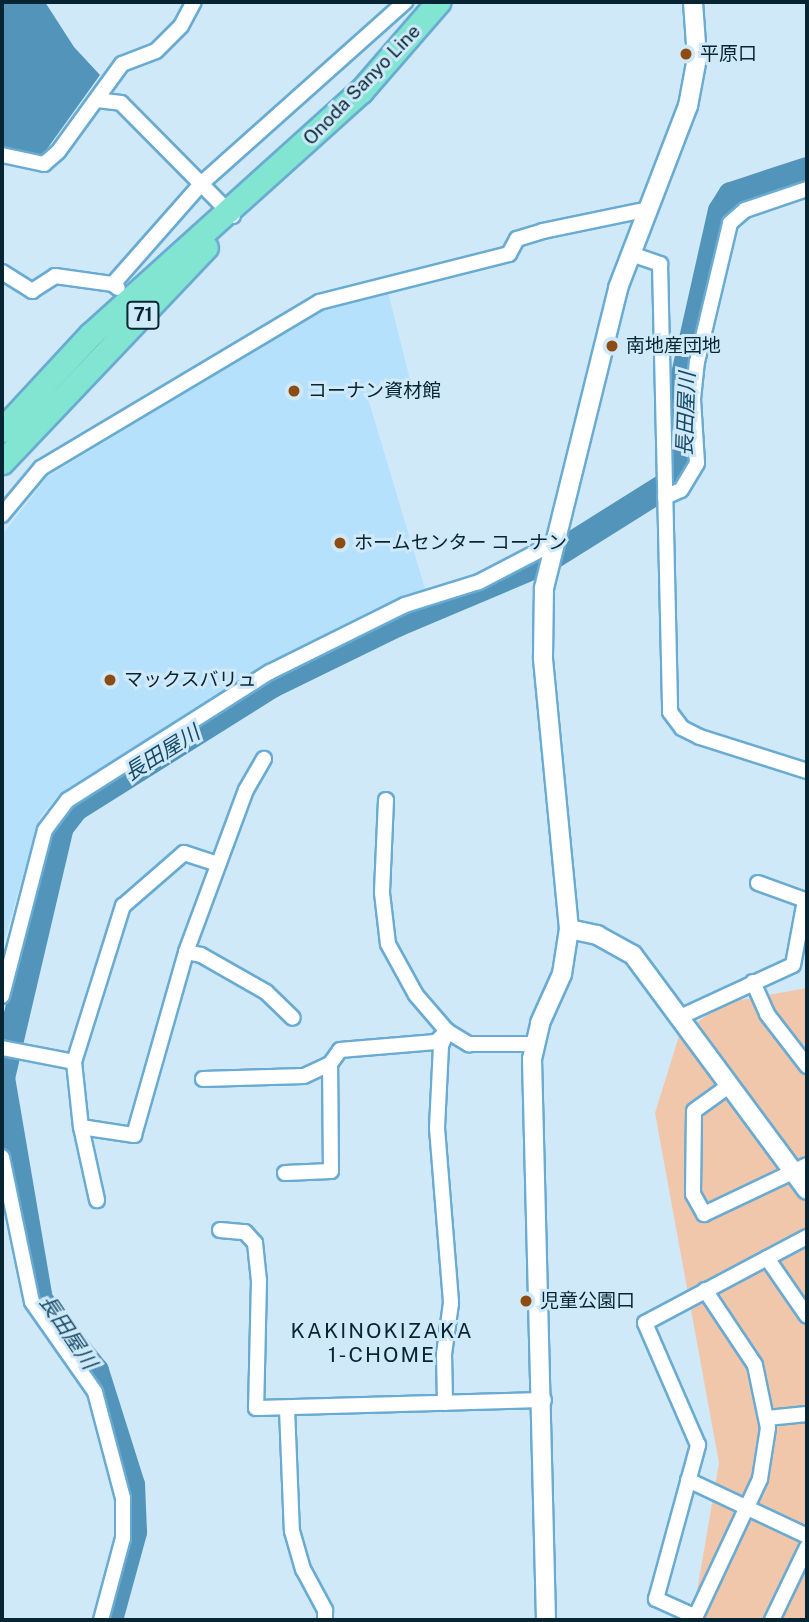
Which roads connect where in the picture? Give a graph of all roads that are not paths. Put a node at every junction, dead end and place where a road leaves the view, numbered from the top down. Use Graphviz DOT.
graph roads {
  1 [pos="194,2"];
  2 [pos="405,2"];
  3 [pos="438,2"];
  4 [pos="693,2"];
  5 [pos="112,75"];
  6 [pos="97,100"];
  7 [pos="121,103"];
  8 [pos="2,155"];
  9 [pos="202,181"];
  10 [pos="807,190"];
  11 [pos="649,209"];
  12 [pos="231,213"];
  13 [pos="631,254"];
  14 [pos="2,272"];
  15 [pos="121,291"];
  16 [pos="2,430"];
  17 [pos="2,463"];
  18 [pos="665,495"];
  19 [pos="2,515"];
  20 [pos="554,543"];
  21 [pos="264,759"];
  22 [pos="807,771"];
  23 [pos="386,800"];
  24 [pos="218,864"];
  25 [pos="758,883"];
  26 [pos="569,929"];
  27 [pos="186,952"];
  28 [pos="6,963"];
  29 [pos="753,982"];
  30 [pos="2,996"];
  31 [pos="680,1017"];
  32 [pos="293,1018"];
  33 [pos="447,1031"];
  34 [pos="533,1044"];
  35 [pos="7,1049"];
  36 [pos="74,1062"];
  37 [pos="330,1064"];
  38 [pos="807,1066"];
  39 [pos="203,1079"];
  40 [pos="730,1085"];
  41 [pos="80,1127"];
  42 [pos="2,1157"];
  43 [pos="801,1169"];
  44 [pos="285,1173"];
  45 [pos="807,1190"];
  46 [pos="97,1200"];
  47 [pos="219,1230"];
  48 [pos="807,1237"];
  49 [pos="767,1258"];
  50 [pos="705,1290"];
  51 [pos="807,1316"];
  52 [pos="544,1400"];
  53 [pos="445,1403"];
  54 [pos="287,1409"];
  55 [pos="807,1414"];
  56 [pos="767,1418"];
  57 [pos="688,1480"];
  58 [pos="749,1508"];
  59 [pos="807,1536"];
  60 [pos="807,1547"];
  61 [pos="695,1619"];
  62 [pos="101,1620"];
  63 [pos="326,1620"];
  64 [pos="546,1620"];
  65 [pos="772,1620"];
  1 -- 5 [label="street"];
  2 -- 9 [label="street"];
  3 -- 12 [label="main road, Onoda Sanyo Line / 71"];
  4 -- 11 [label="street"];
  5 -- 6 [label="street"];
  5 -- 7 [label="street"];
  6 -- 7 [label="street"];
  6 -- 8 [label="street"];
  7 -- 9 [label="street"];
  9 -- 12 [label="street"];
  9 -- 15 [label="street"];
  10 -- 18 [label="street"];
  11 -- 13 [label="street"];
  11 -- 19 [label="street"];
  12 -- 15 [label="main road, Onoda Sanyo Line / 71"];
  12 -- 17 [label="main road, Onoda Sanyo Line / 71"];
  13 -- 18 [label="street"];
  13 -- 20 [label="street"];
  14 -- 15 [label="street"];
  15 -- 16 [label="main road, Onoda Sanyo Line / 71"];
  18 -- 22 [label="street"];
  20 -- 26 [label="street"];
  20 -- 28 [label="street"];
  21 -- 24 [label="street"];
  23 -- 33 [label="street"];
  24 -- 27 [label="street"];
  24 -- 36 [label="street"];
  25 -- 29 [label="street"];
  26 -- 31 [label="street"];
  26 -- 34 [label="street"];
  27 -- 32 [label="street"];
  27 -- 41 [label="street"];
  28 -- 30 [label="street"];
  29 -- 31 [label="street"];
  29 -- 38 [label="street"];
  31 -- 40 [label="street"];
  33 -- 34 [label="street"];
  33 -- 37 [label="street"];
  33 -- 53 [label="street"];
  34 -- 52 [label="street"];
  35 -- 36 [label="street"];
  36 -- 41 [label="street"];
  37 -- 39 [label="street"];
  37 -- 44 [label="street"];
  40 -- 43 [label="street"];
  40 -- 43 [label="street"];
  41 -- 46 [label="street"];
  42 -- 62 [label="street"];
  43 -- 45 [label="street"];
  47 -- 54 [label="street"];
  48 -- 49 [label="street"];
  49 -- 50 [label="street"];
  49 -- 51 [label="street"];
  50 -- 56 [label="street"];
  50 -- 57 [label="street"];
  52 -- 53 [label="street"];
  52 -- 64 [label="street"];
  53 -- 54 [label="street"];
  54 -- 63 [label="street"];
  55 -- 56 [label="street"];
  56 -- 58 [label="street"];
  57 -- 58 [label="street"];
  57 -- 61 [label="street"];
  58 -- 59 [label="street"];
  58 -- 61 [label="street"];
  60 -- 65 [label="street"];
}
